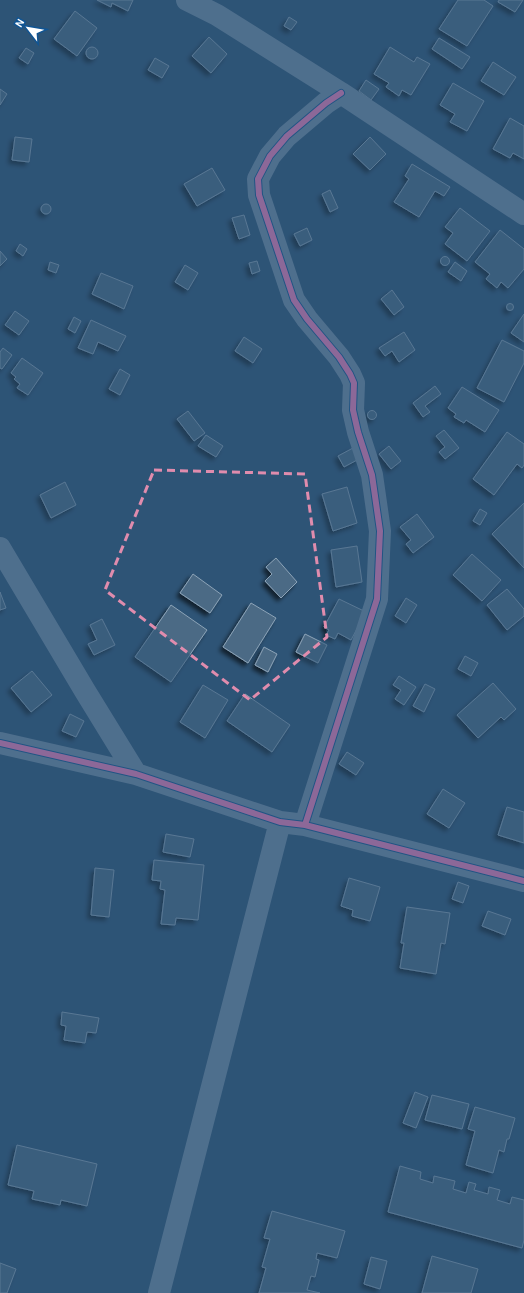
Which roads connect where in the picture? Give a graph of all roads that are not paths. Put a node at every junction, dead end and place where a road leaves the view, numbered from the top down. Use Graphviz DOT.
graph roads {
  1 [pos="187,0"];
  2 [pos="341,93"];
  3 [pos="524,214"];
  4 [pos="0,548"];
  5 [pos="0,743"];
  6 [pos="136,774"];
  7 [pos="280,822"];
  8 [pos="305,825"];
  9 [pos="524,881"];
  10 [pos="159,1293"];
  1 -- 2 [label="street"];
  2 -- 3 [label="street"];
  2 -- 8 [label="street"];
  4 -- 6 [label="street"];
  5 -- 6 [label="street"];
  6 -- 7 [label="street"];
  7 -- 8 [label="street"];
  7 -- 10 [label="street"];
  8 -- 9 [label="street"];
}
